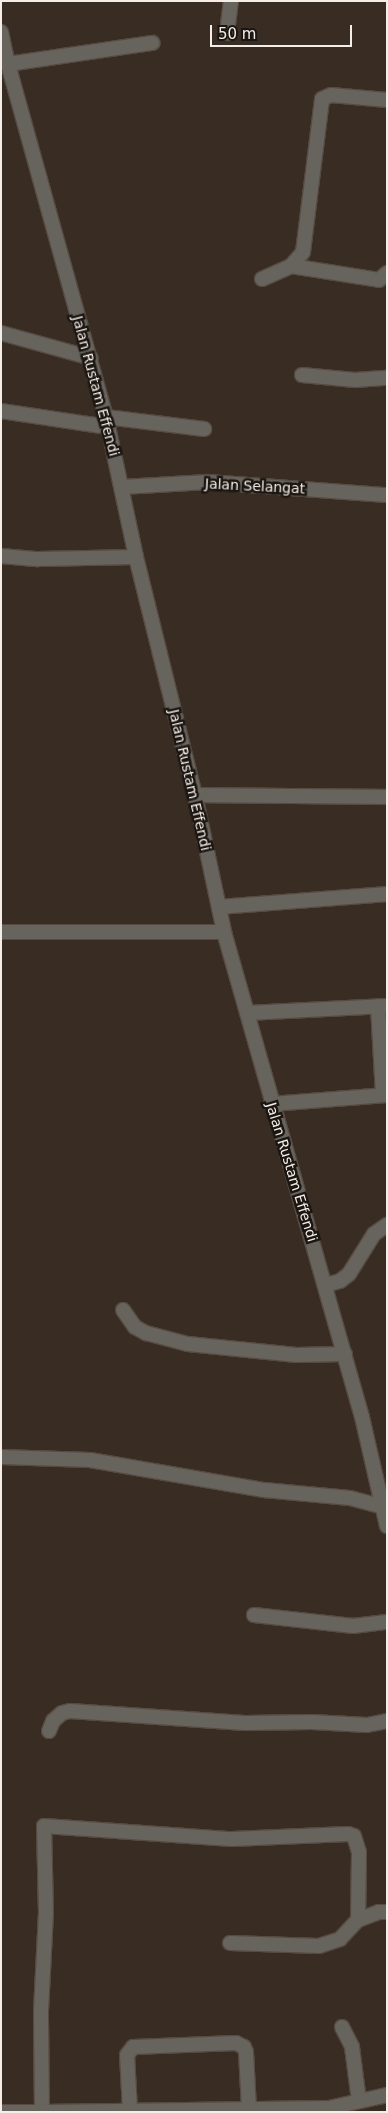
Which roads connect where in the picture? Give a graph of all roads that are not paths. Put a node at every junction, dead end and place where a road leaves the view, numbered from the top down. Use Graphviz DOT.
graph roads {
  1 [pos="231,1"];
  2 [pos="1,32"];
  3 [pos="227,33"];
  4 [pos="152,43"];
  5 [pos="8,64"];
  6 [pos="387,100"];
  7 [pos="291,266"];
  8 [pos="387,273"];
  9 [pos="262,279"];
  10 [pos="1,333"];
  11 [pos="90,358"];
  12 [pos="302,375"];
  13 [pos="387,378"];
  14 [pos="1,411"];
  15 [pos="107,422"];
  16 [pos="204,429"];
  17 [pos="122,488"];
  18 [pos="387,495"];
  19 [pos="1,556"];
  20 [pos="136,557"];
  21 [pos="195,796"];
  22 [pos="387,797"];
  23 [pos="387,894"];
  24 [pos="218,907"];
  25 [pos="1,932"];
  26 [pos="224,932"];
  27 [pos="382,1006"];
  28 [pos="247,1013"];
  29 [pos="385,1095"];
  30 [pos="271,1104"];
  31 [pos="387,1225"];
  32 [pos="326,1285"];
  33 [pos="123,1310"];
  34 [pos="345,1354"];
  35 [pos="1,1457"];
  36 [pos="382,1507"];
  37 [pos="387,1526"];
  38 [pos="254,1615"];
  39 [pos="387,1622"];
  40 [pos="387,1721"];
  41 [pos="49,1730"];
  42 [pos="387,1912"];
  43 [pos="358,1920"];
  44 [pos="230,1943"];
  45 [pos="342,2027"];
  46 [pos="387,2095"];
  47 [pos="359,2101"];
  48 [pos="249,2109"];
  49 [pos="130,2110"];
  50 [pos="1,2112"];
  51 [pos="23,2112"];
  52 [pos="41,2112"];
  1 -- 3 [label="street"];
  2 -- 5 [label="street, Jalan Rustam Effendi"];
  4 -- 5 [label="street"];
  5 -- 11 [label="street, Jalan Rustam Effendi"];
  6 -- 7 [label="street"];
  7 -- 8 [label="street"];
  7 -- 9 [label="street"];
  10 -- 11 [label="street"];
  11 -- 15 [label="street, Jalan Rustam Effendi"];
  12 -- 13 [label="street"];
  14 -- 15 [label="street"];
  15 -- 16 [label="street"];
  15 -- 17 [label="street, Jalan Rustam Effendi"];
  17 -- 18 [label="street, Jalan Selangat"];
  17 -- 20 [label="street, Jalan Rustam Effendi"];
  19 -- 20 [label="street"];
  20 -- 21 [label="street, Jalan Rustam Effendi"];
  21 -- 22 [label="street"];
  21 -- 24 [label="street, Jalan Rustam Effendi"];
  23 -- 24 [label="street"];
  24 -- 26 [label="street, Jalan Rustam Effendi"];
  25 -- 26 [label="street"];
  26 -- 28 [label="street, Jalan Rustam Effendi"];
  27 -- 28 [label="street"];
  27 -- 29 [label="street"];
  28 -- 30 [label="street, Jalan Rustam Effendi"];
  29 -- 30 [label="street"];
  30 -- 32 [label="street, Jalan Rustam Effendi"];
  31 -- 32 [label="street"];
  32 -- 34 [label="street, Jalan Rustam Effendi"];
  33 -- 34 [label="street"];
  34 -- 36 [label="street, Jalan Rustam Effendi"];
  35 -- 36 [label="street"];
  36 -- 37 [label="street, Jalan Rustam Effendi"];
  38 -- 39 [label="street"];
  40 -- 41 [label="street"];
  42 -- 43 [label="street"];
  43 -- 44 [label="street"];
  43 -- 52 [label="street"];
  45 -- 47 [label="street"];
  46 -- 47 [label="street"];
  47 -- 48 [label="street"];
  48 -- 49 [label="street"];
  48 -- 49 [label="street"];
  49 -- 52 [label="street"];
  50 -- 51 [label="street"];
  51 -- 52 [label="street"];
}
